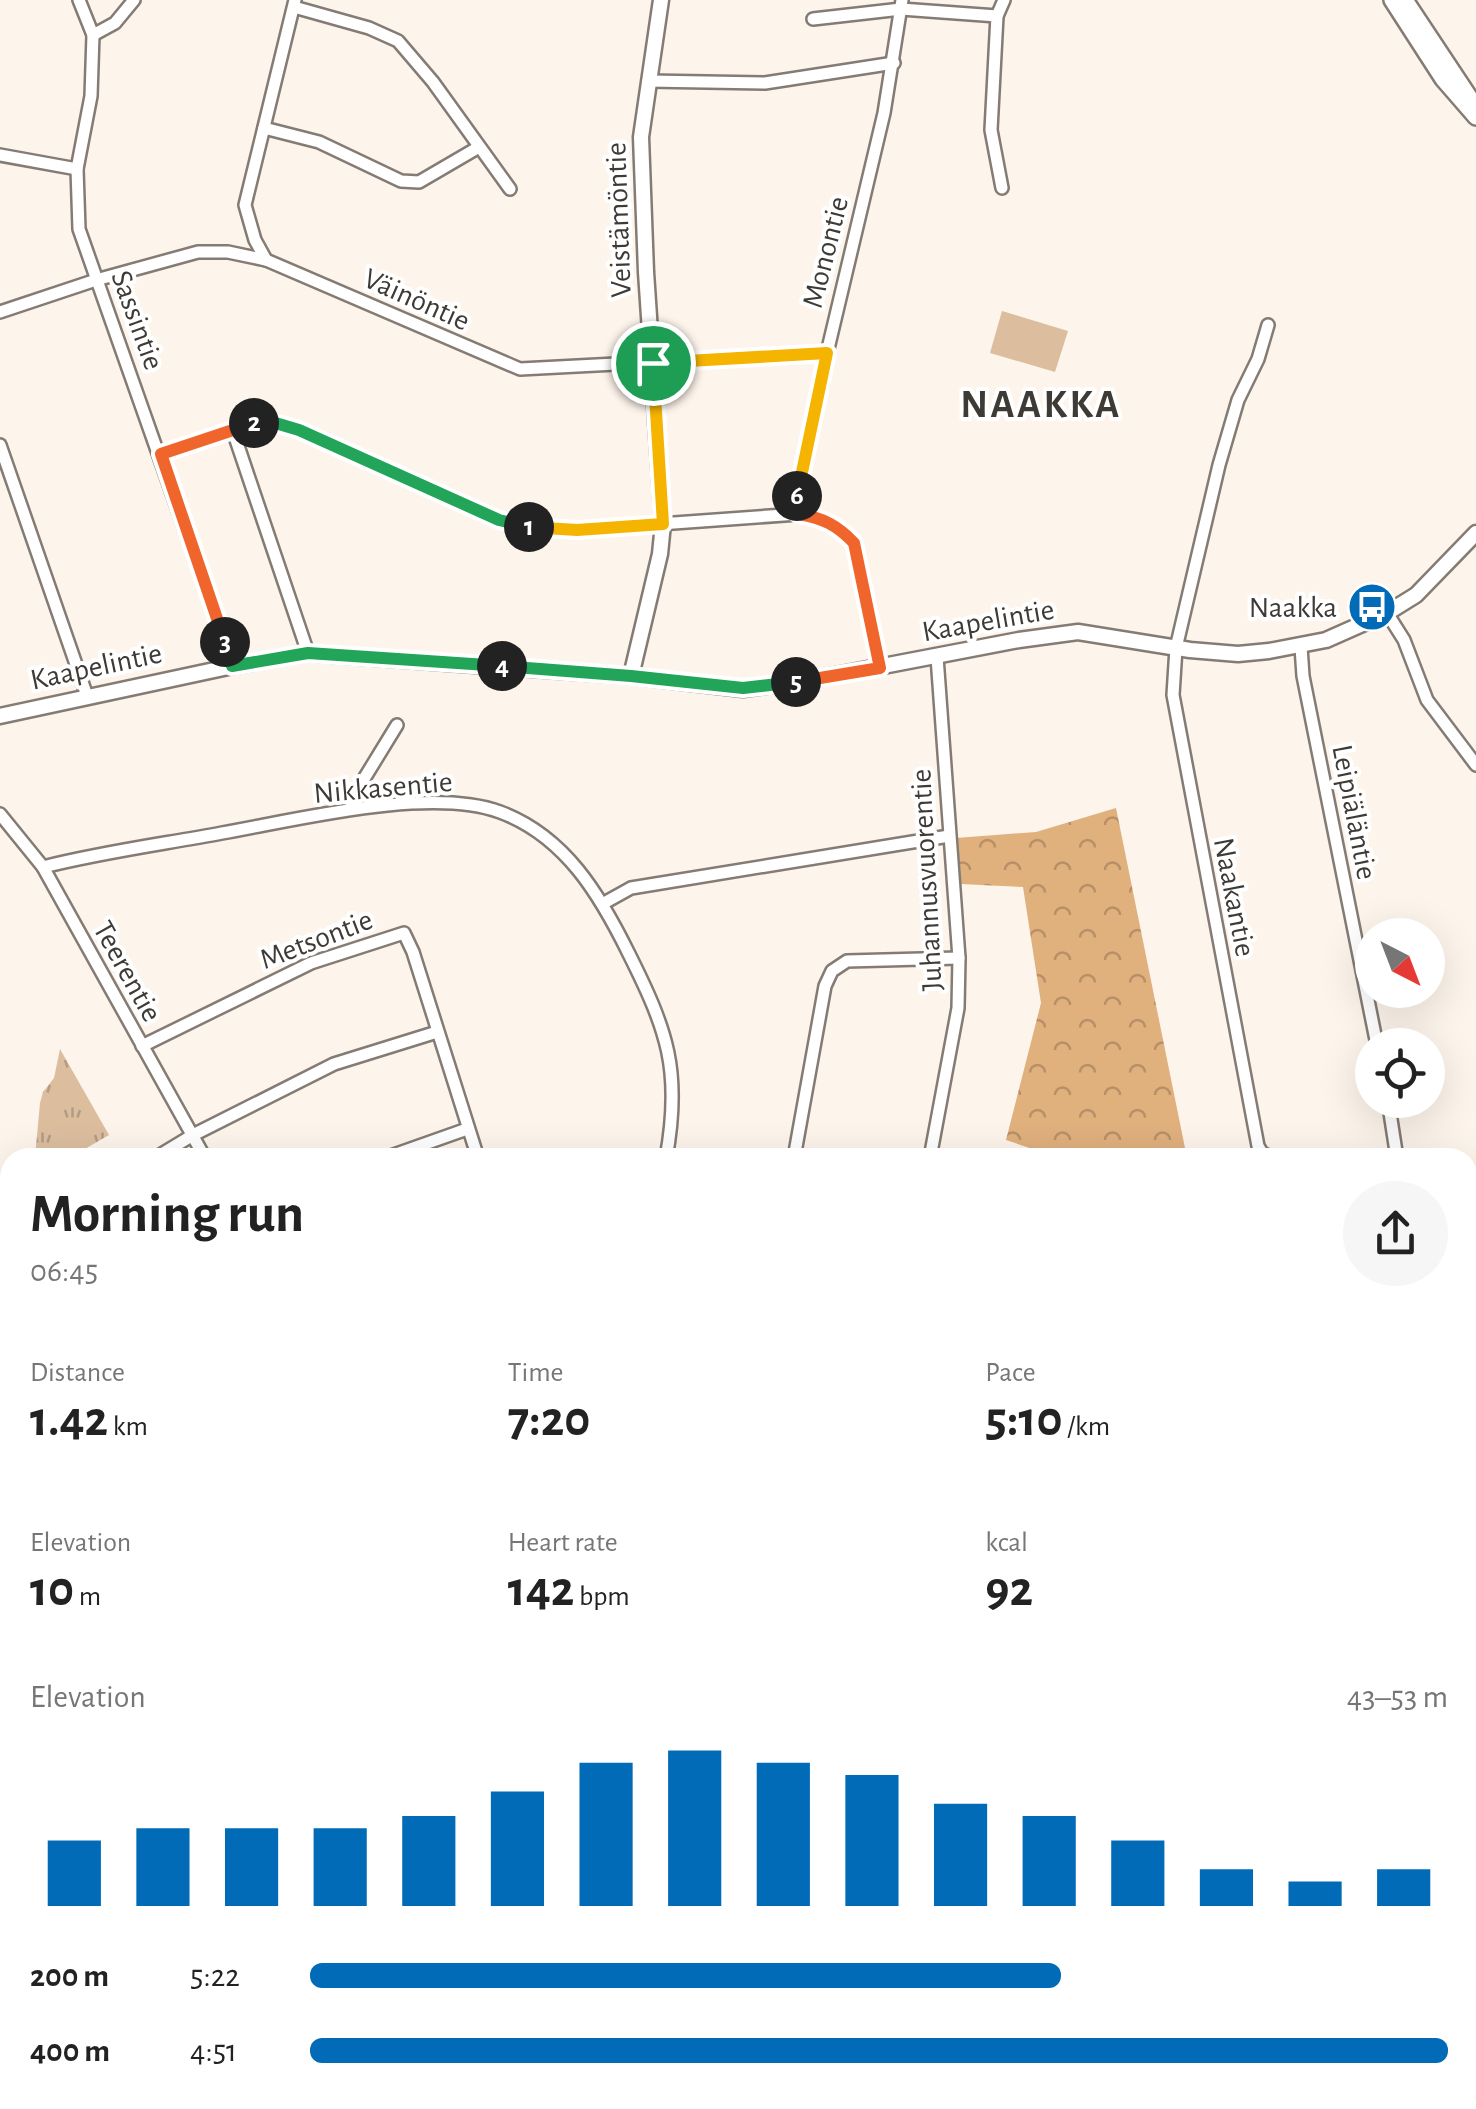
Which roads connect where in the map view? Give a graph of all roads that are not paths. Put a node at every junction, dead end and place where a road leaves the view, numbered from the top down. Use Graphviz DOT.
graph roads {
  1 [pos="79,0"];
  2 [pos="134,0"];
  3 [pos="661,0"];
  4 [pos="1004,0"];
  5 [pos="1392,0"];
  6 [pos="1405,0"];
  7 [pos="295,3"];
  8 [pos="901,5"];
  9 [pos="997,16"];
  10 [pos="814,19"];
  11 [pos="93,36"];
  12 [pos="894,63"];
  13 [pos="648,81"];
  14 [pos="1476,108"];
  15 [pos="1476,117"];
  16 [pos="264,128"];
  17 [pos="479,146"];
  18 [pos="0,155"];
  19 [pos="76,169"];
  20 [pos="1002,188"];
  21 [pos="510,189"];
  22 [pos="266,260"];
  23 [pos="96,280"];
  24 [pos="0,312"];
  25 [pos="1268,325"];
  26 [pos="827,353"];
  27 [pos="653,363"];
  28 [pos="233,430"];
  29 [pos="0,446"];
  30 [pos="161,454"];
  31 [pos="798,514"];
  32 [pos="663,524"];
  33 [pos="1476,533"];
  34 [pos="1387,613"];
  35 [pos="1301,647"];
  36 [pos="1176,648"];
  37 [pos="308,653"];
  38 [pos="938,657"];
  39 [pos="232,666"];
  40 [pos="880,668"];
  41 [pos="631,676"];
  42 [pos="86,696"];
  43 [pos="0,716"];
  44 [pos="397,724"];
  45 [pos="1476,766"];
  46 [pos="350,809"];
  47 [pos="0,814"];
  48 [pos="949,836"];
  49 [pos="43,867"];
  50 [pos="604,903"];
  51 [pos="959,958"];
  52 [pos="1374,1028"];
  53 [pos="437,1032"];
  54 [pos="142,1046"];
  55 [pos="1391,1118"];
  56 [pos="467,1129"];
  57 [pos="193,1135"];
  58 [pos="171,1148"];
  59 [pos="200,1148"];
  60 [pos="414,1148"];
  61 [pos="474,1148"];
  62 [pos="667,1148"];
  63 [pos="796,1148"];
  64 [pos="932,1148"];
  65 [pos="1266,1148"];
  66 [pos="1395,1148"];
  1 -- 11 [label="street"];
  2 -- 11 [label="street"];
  3 -- 13 [label="street, Veistämöntie"];
  4 -- 9 [label="street"];
  5 -- 15 [label="main road"];
  6 -- 14 [label="main road"];
  7 -- 16 [label="street"];
  7 -- 17 [label="street"];
  8 -- 9 [label="street"];
  8 -- 10 [label="street"];
  8 -- 12 [label="street, Monontie"];
  9 -- 20 [label="street"];
  11 -- 19 [label="street, Sassintie"];
  12 -- 13 [label="street"];
  12 -- 26 [label="street, Monontie"];
  13 -- 27 [label="street, Veistämöntie"];
  16 -- 17 [label="street"];
  16 -- 22 [label="street"];
  17 -- 21 [label="street"];
  18 -- 19 [label="street"];
  19 -- 23 [label="street, Sassintie"];
  22 -- 23 [label="street, Väinöntie"];
  22 -- 27 [label="street, Väinöntie"];
  23 -- 24 [label="street, Väinöntie"];
  23 -- 30 [label="street, Sassintie"];
  25 -- 36 [label="street, Naakantie"];
  26 -- 27 [label="street, Väinöntie"];
  26 -- 31 [label="street, Monontie"];
  27 -- 32 [label="street, Veistämöntie"];
  28 -- 30 [label="street"];
  28 -- 32 [label="street"];
  28 -- 37 [label="street"];
  29 -- 42 [label="street"];
  30 -- 39 [label="street, Sassintie"];
  31 -- 32 [label="street"];
  31 -- 40 [label="street"];
  32 -- 41 [label="street, Veistämöntie"];
  33 -- 34 [label="street, Kaapelintie"];
  34 -- 35 [label="street, Kaapelintie"];
  34 -- 45 [label="street"];
  35 -- 36 [label="street, Kaapelintie"];
  35 -- 52 [label="street, Leipiäläntie"];
  36 -- 38 [label="street, Kaapelintie"];
  36 -- 65 [label="street, Naakantie"];
  37 -- 39 [label="street, Kaapelintie"];
  37 -- 41 [label="street, Kaapelintie"];
  38 -- 40 [label="street, Kaapelintie"];
  38 -- 48 [label="street, Juhannusvuorentie"];
  39 -- 42 [label="street, Kaapelintie"];
  40 -- 41 [label="street, Kaapelintie"];
  42 -- 43 [label="street, Kaapelintie"];
  44 -- 46 [label="street"];
  46 -- 49 [label="street, Nikkasentie"];
  46 -- 50 [label="street, Nikkasentie"];
  47 -- 49 [label="street, Teerentie"];
  48 -- 50 [label="street"];
  48 -- 51 [label="street, Juhannusvuorentie"];
  49 -- 54 [label="street, Teerentie"];
  50 -- 62 [label="street, Nikkasentie"];
  51 -- 63 [label="street"];
  51 -- 64 [label="street, Juhannusvuorentie"];
  53 -- 54 [label="street, Metsontie"];
  53 -- 56 [label="street, Metsontie"];
  53 -- 57 [label="street"];
  54 -- 57 [label="street, Teerentie"];
  55 -- 66 [label="street"];
  56 -- 60 [label="street"];
  56 -- 61 [label="street, Metsontie"];
  57 -- 58 [label="street"];
  57 -- 59 [label="street, Teerentie"];
}
